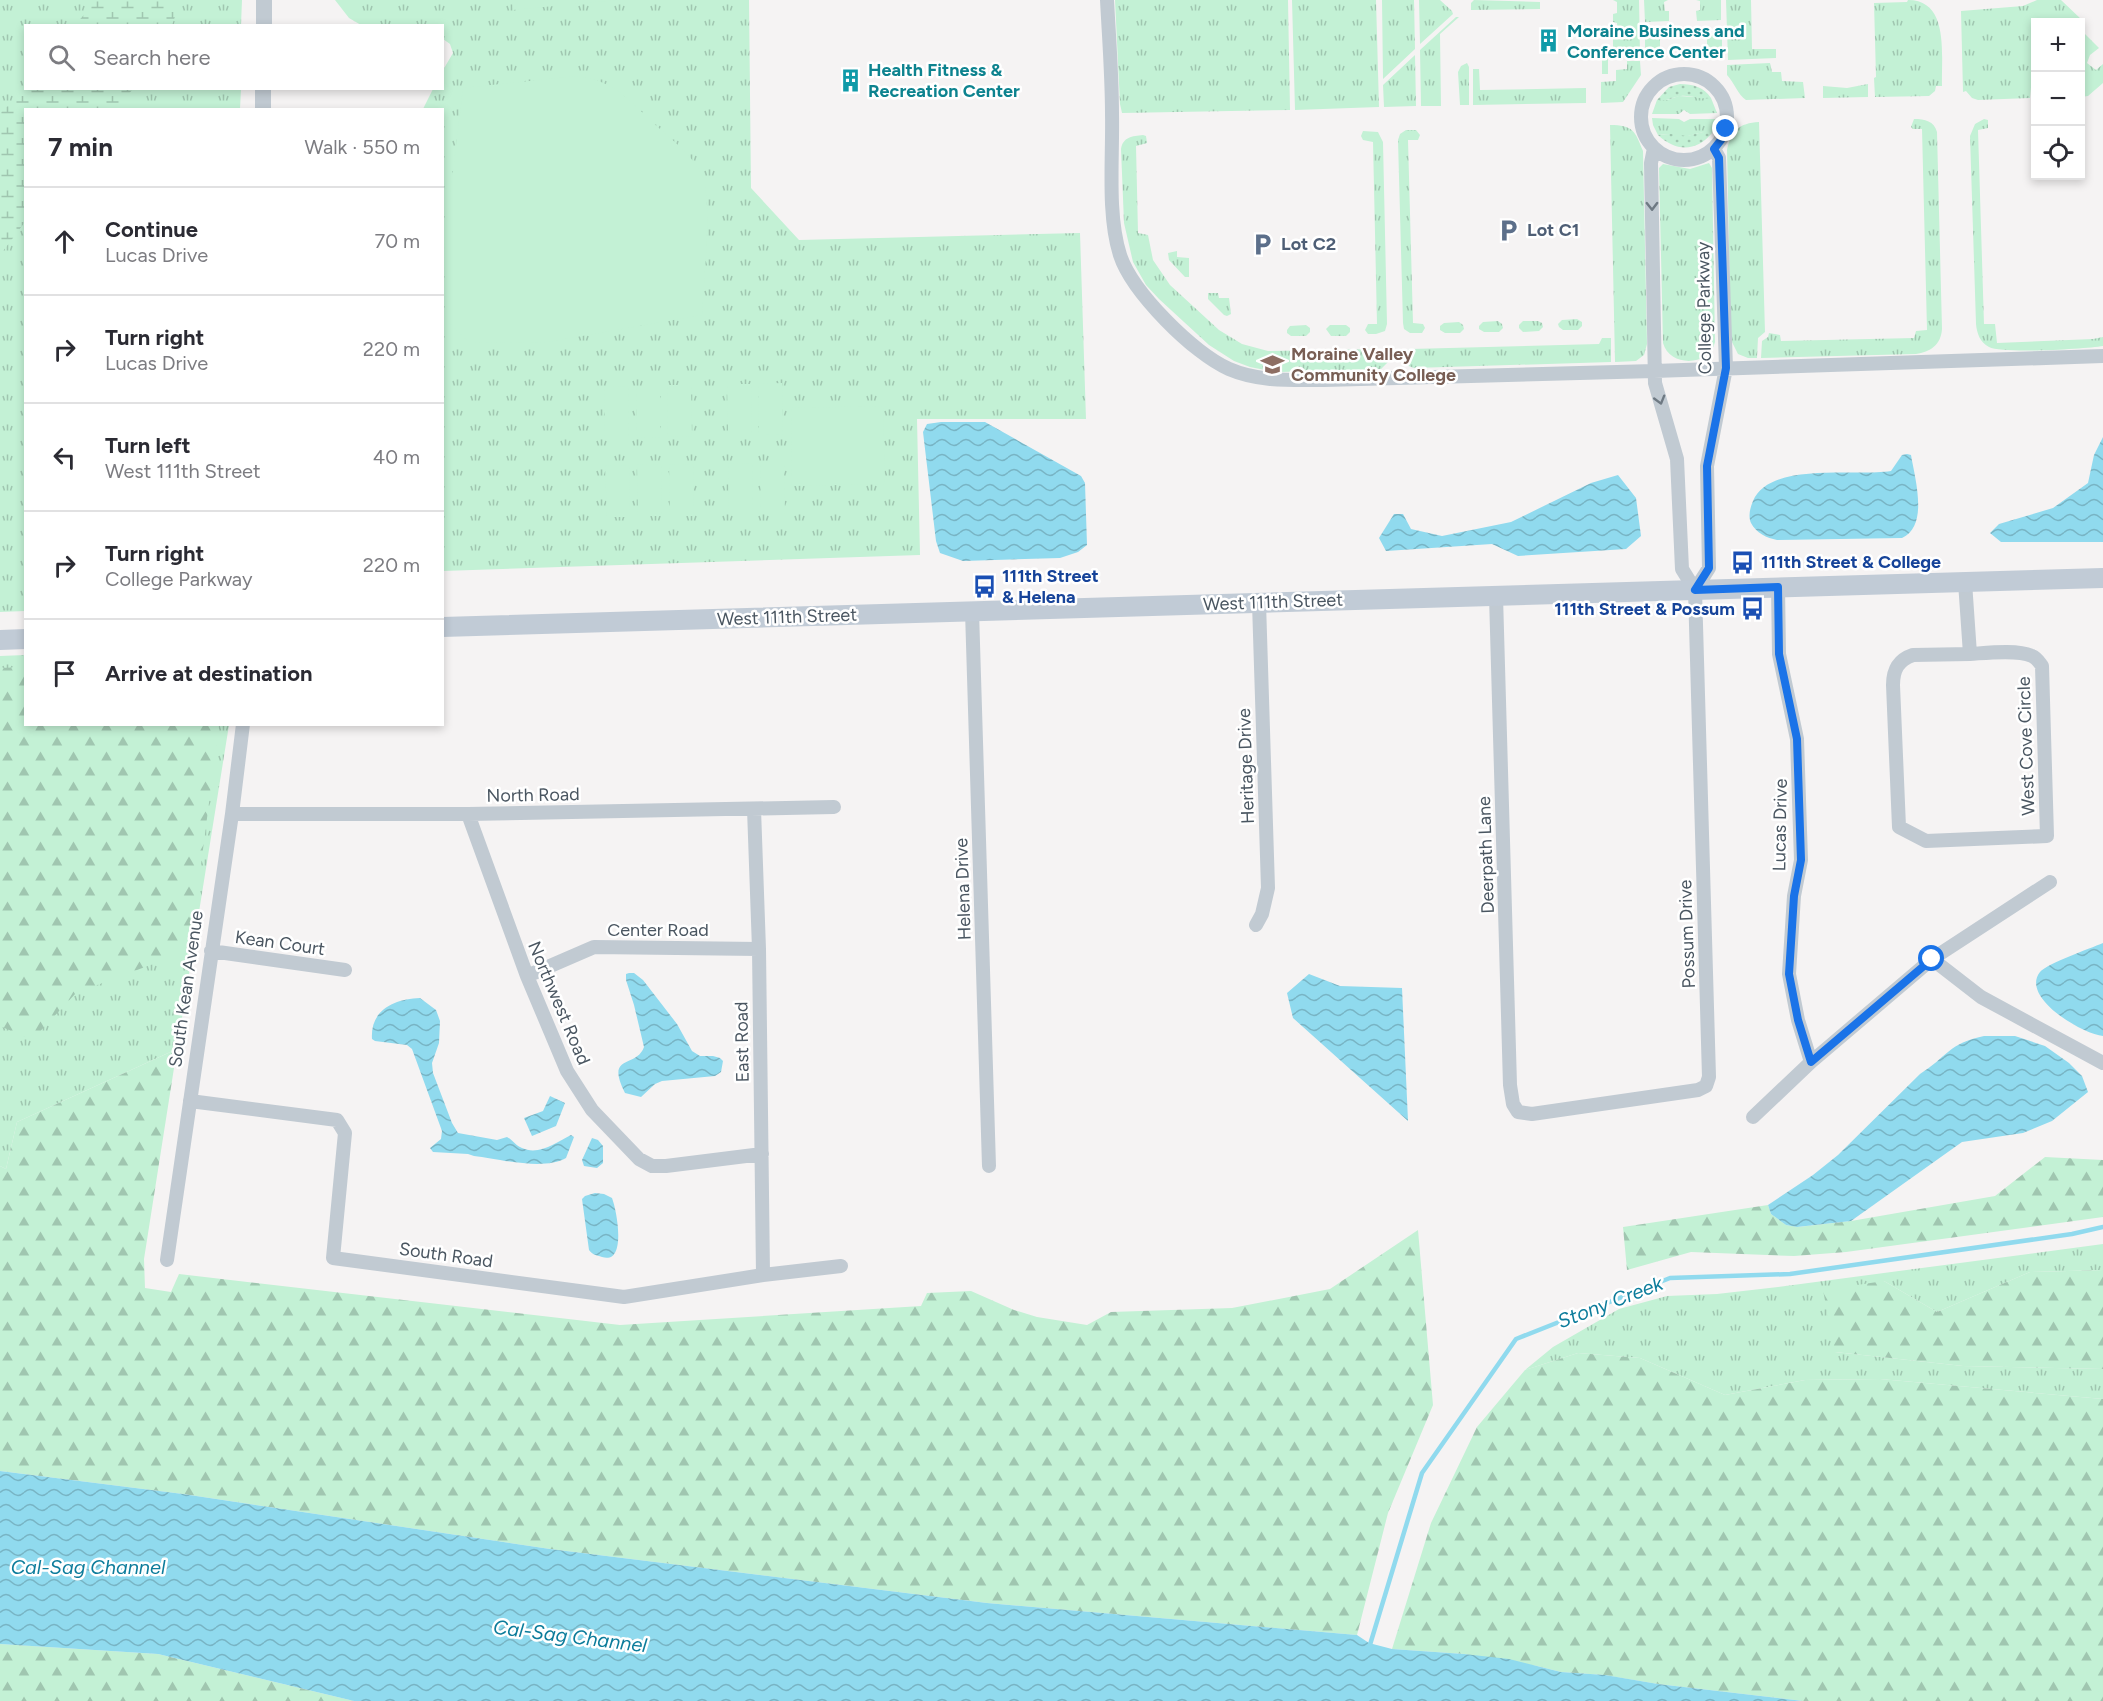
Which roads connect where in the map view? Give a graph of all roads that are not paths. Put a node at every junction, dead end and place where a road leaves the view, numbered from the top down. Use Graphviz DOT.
graph roads {
  1 [pos="264,0"];
  2 [pos="1107,0"];
  3 [pos="264,24"];
  4 [pos="263,90"];
  5 [pos="263,108"];
  6 [pos="1654,148"];
  7 [pos="1714,149"];
  8 [pos="2103,356"];
  9 [pos="1726,368"];
  10 [pos="1654,371"];
  11 [pos="2103,578"];
  12 [pos="1965,582"];
  13 [pos="1778,587"];
  14 [pos="1695,590"];
  15 [pos="1497,596"];
  16 [pos="1259,603"];
  17 [pos="972,611"];
  18 [pos="444,627"];
  19 [pos="24,639"];
  20 [pos="0,640"];
  21 [pos="1970,654"];
  22 [pos="243,726"];
  23 [pos="834,807"];
  24 [pos="754,809"];
  25 [pos="232,814"];
  26 [pos="468,814"];
  27 [pos="2050,882"];
  28 [pos="1256,925"];
  29 [pos="759,949"];
  30 [pos="211,951"];
  31 [pos="1932,959"];
  32 [pos="345,970"];
  33 [pos="527,976"];
  34 [pos="1811,1062"];
  35 [pos="2103,1063"];
  36 [pos="190,1101"];
  37 [pos="1518,1112"];
  38 [pos="1753,1117"];
  39 [pos="762,1155"];
  40 [pos="989,1166"];
  41 [pos="167,1260"];
  42 [pos="841,1266"];
  43 [pos="763,1275"];
  1 -- 3 [label="street"];
  2 -- 10 [label="street"];
  4 -- 5 [label="street"];
  6 -- 7 [label="street"];
  6 -- 7 [label="street"];
  6 -- 10 [label="street, one-way"];
  7 -- 9 [label="street, College Parkway"];
  8 -- 9 [label="street"];
  9 -- 10 [label="street"];
  9 -- 14 [label="street, College Parkway"];
  10 -- 14 [label="street, one-way"];
  11 -- 12 [label="main road, West 111th Street"];
  12 -- 13 [label="main road, West 111th Street"];
  12 -- 21 [label="street"];
  13 -- 14 [label="main road, West 111th Street"];
  13 -- 34 [label="street, Lucas Drive"];
  14 -- 15 [label="main road, West 111th Street"];
  14 -- 37 [label="street, Possum Drive"];
  15 -- 16 [label="main road, West 111th Street"];
  15 -- 37 [label="street, Deerpath Lane"];
  16 -- 17 [label="main road, West 111th Street"];
  16 -- 28 [label="street, Heritage Drive"];
  17 -- 18 [label="main road, West 111th Street"];
  17 -- 40 [label="street, Helena Drive"];
  19 -- 20 [label="main road"];
  21 -- 21 [label="street, West Cove Circle"];
  22 -- 25 [label="street, South Kean Avenue"];
  23 -- 24 [label="street, North Road"];
  24 -- 26 [label="street, North Road"];
  24 -- 29 [label="street, East Road"];
  25 -- 26 [label="street, North Road"];
  25 -- 30 [label="street, South Kean Avenue"];
  26 -- 33 [label="street, Northwest Road"];
  27 -- 31 [label="street"];
  29 -- 33 [label="street, Center Road"];
  29 -- 39 [label="street, East Road"];
  30 -- 32 [label="street, Kean Court"];
  30 -- 36 [label="street, South Kean Avenue"];
  31 -- 34 [label="street"];
  31 -- 35 [label="street"];
  33 -- 39 [label="street, Northwest Road"];
  34 -- 38 [label="street"];
  36 -- 41 [label="street, South Kean Avenue"];
  36 -- 43 [label="street, South Road"];
  39 -- 43 [label="street, East Road"];
  42 -- 43 [label="street, South Road"];
}
